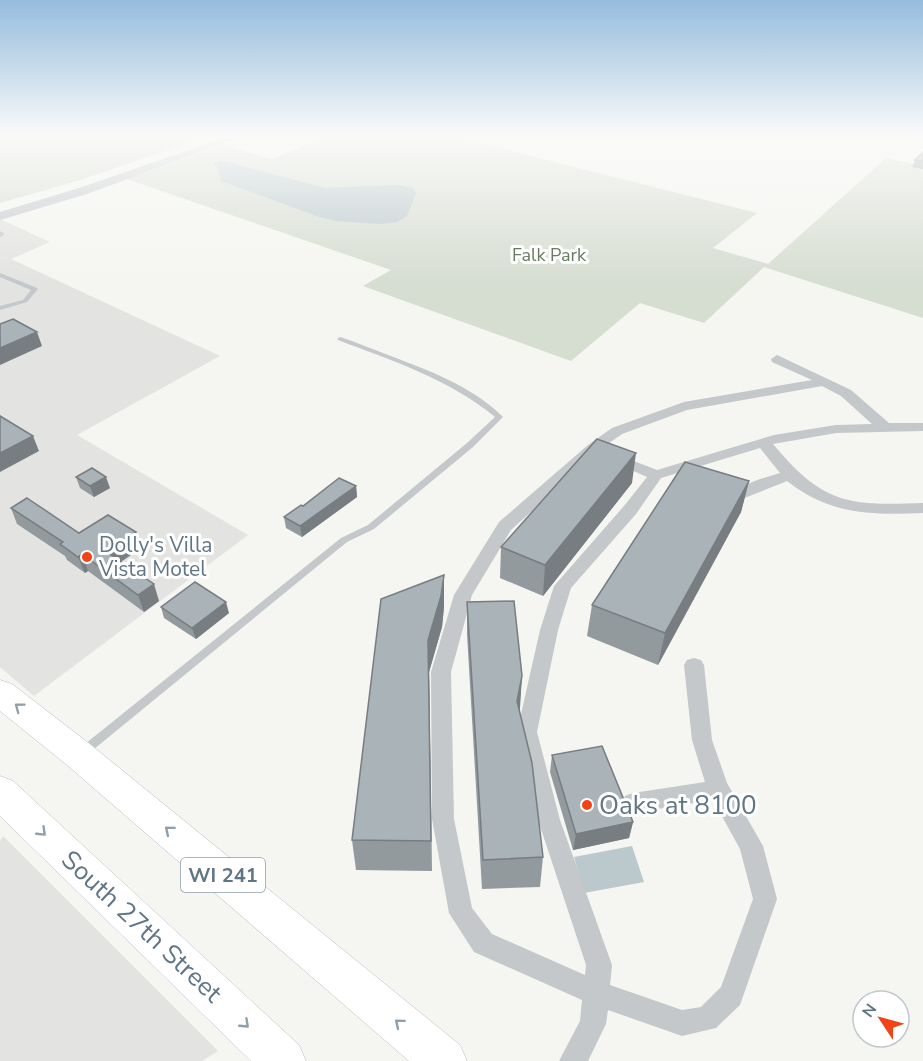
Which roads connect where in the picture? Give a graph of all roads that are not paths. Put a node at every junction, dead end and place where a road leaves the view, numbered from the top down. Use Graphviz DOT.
graph roads {
  1 [pos="75,184"];
  2 [pos="102,184"];
  3 [pos="62,188"];
  4 [pos="0,206"];
  5 [pos="0,211"];
  6 [pos="0,216"];
  7 [pos="0,274"];
  8 [pos="0,308"];
  9 [pos="340,339"];
  10 [pos="777,359"];
  11 [pos="822,380"];
  12 [pos="884,427"];
  13 [pos="923,427"];
  14 [pos="763,442"];
  15 [pos="593,448"];
  16 [pos="656,475"];
  17 [pos="790,475"];
  18 [pos="725,500"];
  19 [pos="923,508"];
  20 [pos="694,665"];
  21 [pos="0,693"];
  22 [pos="79,755"];
  23 [pos="718,790"];
  24 [pos="0,792"];
  25 [pos="633,803"];
  26 [pos="596,993"];
  27 [pos="284,1061"];
  28 [pos="444,1061"];
  29 [pos="573,1061"];
  1 -- 3 [label="street"];
  2 -- 6 [label="street"];
  3 -- 4 [label="street"];
  3 -- 5 [label="street"];
  7 -- 8 [label="lane"];
  9 -- 22 [label="lane"];
  10 -- 11 [label="street"];
  11 -- 12 [label="street"];
  11 -- 15 [label="street"];
  12 -- 13 [label="street"];
  12 -- 14 [label="street"];
  14 -- 16 [label="street"];
  14 -- 17 [label="street"];
  15 -- 16 [label="street"];
  15 -- 26 [label="street"];
  16 -- 26 [label="street"];
  17 -- 18 [label="street"];
  17 -- 19 [label="street"];
  20 -- 23 [label="street"];
  22 -- 21 [label="main road, WI 241, one-way"];
  28 -- 22 [label="main road, WI 241, one-way"];
  23 -- 25 [label="street"];
  23 -- 26 [label="street"];
  24 -- 27 [label="main road, South 27th Street, one-way"];
  26 -- 29 [label="street"];
}
